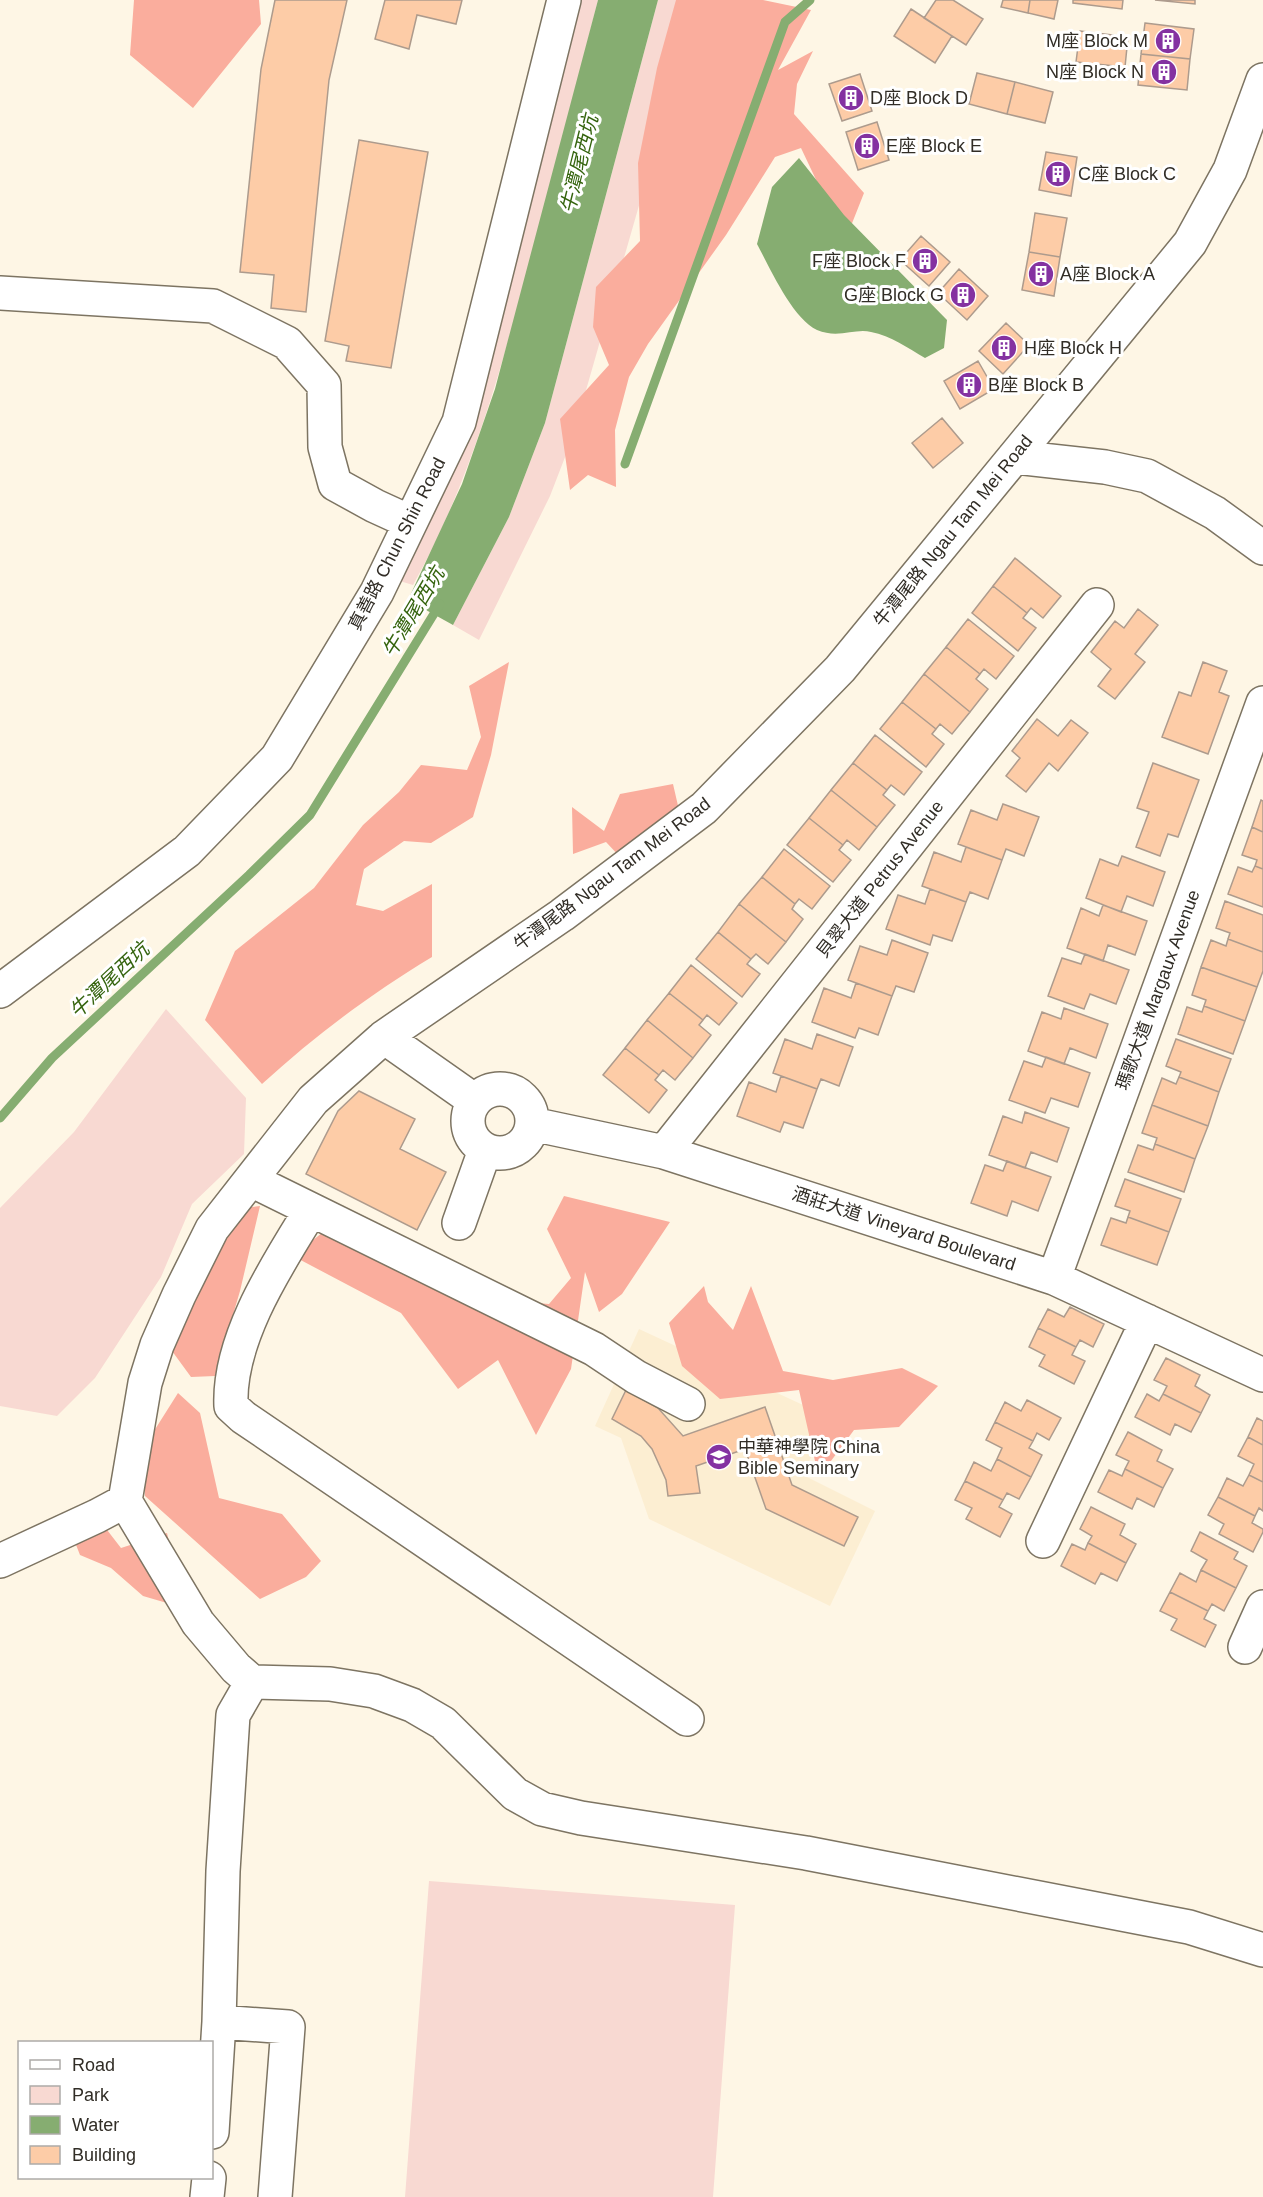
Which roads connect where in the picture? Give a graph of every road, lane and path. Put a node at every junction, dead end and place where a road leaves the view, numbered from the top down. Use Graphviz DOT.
graph roads {
  1 [pos="564,0"];
  2 [pos="1263,80"];
  3 [pos="0,293"];
  4 [pos="1014,457"];
  5 [pos="410,522"];
  6 [pos="1263,548"];
  7 [pos="1097,605"];
  8 [pos="1263,703"];
  9 [pos="0,991"];
  10 [pos="384,1037"];
  11 [pos="475,1101"];
  12 [pos="532,1124"];
  13 [pos="485,1150"];
  14 [pos="664,1152"];
  15 [pos="251,1180"];
  16 [pos="312,1210"];
  17 [pos="459,1223"];
  18 [pos="1054,1278"];
  19 [pos="1147,1321"];
  20 [pos="1263,1375"];
  21 [pos="688,1404"];
  22 [pos="125,1501"];
  23 [pos="1042,1541"];
  24 [pos="0,1561"];
  25 [pos="1263,1607"];
  26 [pos="1245,1647"];
  27 [pos="252,1682"];
  28 [pos="687,1719"];
  29 [pos="1263,1950"];
  30 [pos="219,2022"];
  31 [pos="213,2116"];
  32 [pos="209,2179"];
  33 [pos="207,2197"];
  34 [pos="275,2197"];
  1 -- 5 [label="street, 真善路 Chun Shin Road"];
  2 -- 4 [label="street, 牛潭尾路 Ngau Tam Mei Road"];
  3 -- 5 [label="street"];
  4 -- 6 [label="street"];
  4 -- 10 [label="street, 牛潭尾路 Ngau Tam Mei Road"];
  5 -- 9 [label="street, 真善路 Chun Shin Road"];
  7 -- 14 [label="street, 貝翠大道 Petrus Avenue"];
  8 -- 18 [label="street, 瑪歌大道 Margaux Avenue"];
  10 -- 11 [label="street"];
  10 -- 15 [label="street, 牛潭尾路 Ngau Tam Mei Road"];
  11 -- 12 [label="street"];
  11 -- 13 [label="street"];
  12 -- 13 [label="street"];
  12 -- 14 [label="street, 酒莊大道 Vineyard Boulevard"];
  13 -- 17 [label="street"];
  14 -- 18 [label="street, 酒莊大道 Vineyard Boulevard"];
  15 -- 16 [label="street"];
  15 -- 22 [label="street, 牛潭尾路 Ngau Tam Mei Road"];
  16 -- 21 [label="street"];
  16 -- 28 [label="street"];
  18 -- 19 [label="street, 酒莊大道 Vineyard Boulevard"];
  19 -- 20 [label="street, 酒莊大道 Vineyard Boulevard"];
  19 -- 23 [label="street"];
  22 -- 24 [label="street"];
  22 -- 27 [label="street"];
  25 -- 26 [label="street"];
  27 -- 29 [label="street"];
  27 -- 30 [label="street"];
  30 -- 31 [label="street"];
  30 -- 34 [label="street"];
  32 -- 33 [label="street"];
}
